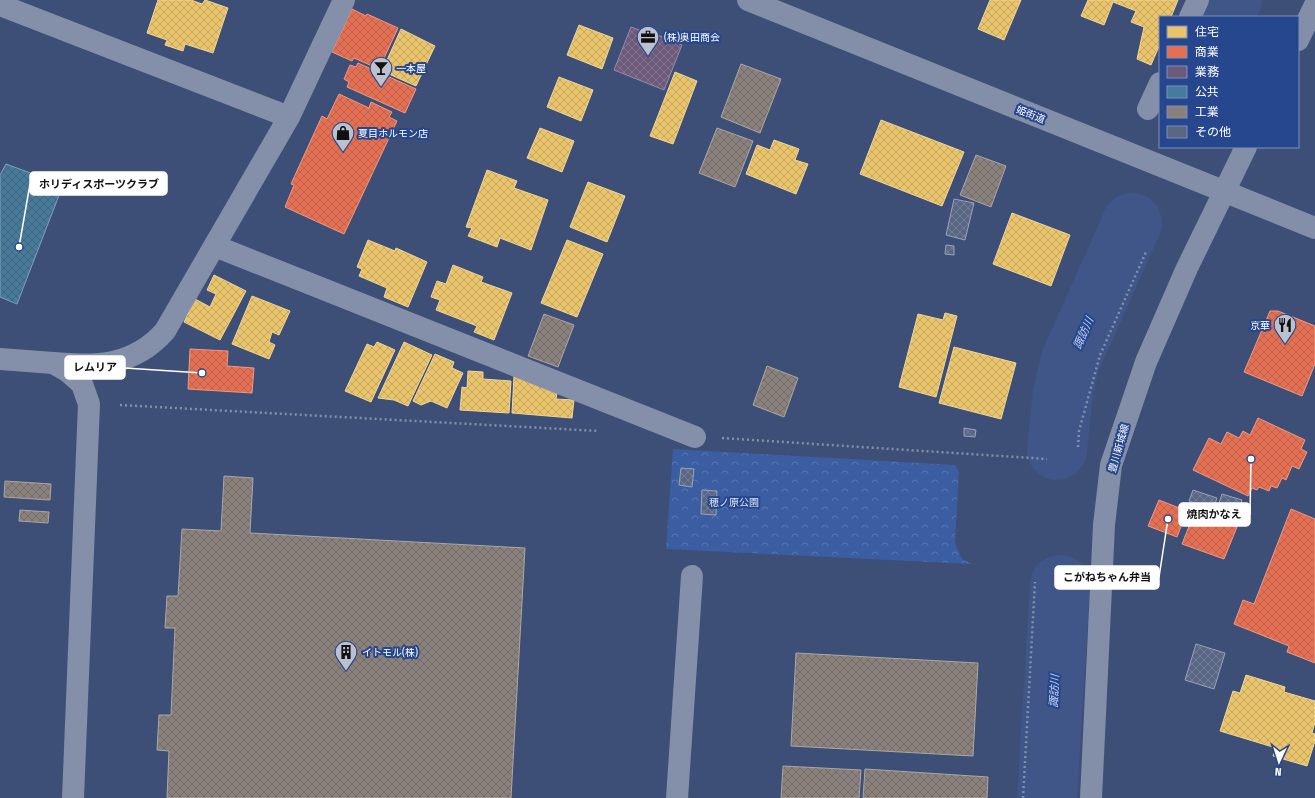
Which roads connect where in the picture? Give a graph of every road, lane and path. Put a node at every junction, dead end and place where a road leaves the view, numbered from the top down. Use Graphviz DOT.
graph roads {
  1 [pos="344,0"];
  2 [pos="748,0"];
  3 [pos="1198,0"];
  4 [pos="0,5"];
  5 [pos="1315,5"];
  6 [pos="1190,16"];
  7 [pos="1299,38"];
  8 [pos="1159,85"];
  9 [pos="1148,109"];
  10 [pos="289,117"];
  11 [pos="1246,148"];
  12 [pos="1225,192"];
  13 [pos="1315,228"];
  14 [pos="214,246"];
  15 [pos="1146,252"];
  16 [pos="0,359"];
  17 [pos="53,363"];
  18 [pos="120,405"];
  19 [pos="600,431"];
  20 [pos="696,437"];
  21 [pos="1078,447"];
  22 [pos="1047,459"];
  23 [pos="692,576"];
  24 [pos="1035,582"];
  25 [pos="73,798"];
  26 [pos="677,798"];
  27 [pos="1023,798"];
  28 [pos="1092,798"];
  1 -- 10 [label="street"];
  2 -- 12 [label="main road, 姫街道"];
  3 -- 6 [label="street"];
  4 -- 10 [label="street"];
  5 -- 7 [label="main road"];
  8 -- 9 [label="street"];
  10 -- 14 [label="street"];
  11 -- 12 [label="main road, 豊川新城線"];
  12 -- 13 [label="main road, 姫街道"];
  12 -- 28 [label="main road, 豊川新城線"];
  14 -- 17 [label="street"];
  14 -- 20 [label="street"];
  15 -- 21 [label="path"];
  16 -- 17 [label="street"];
  17 -- 25 [label="street"];
  18 -- 19 [label="path"];
  20 -- 22 [label="path"];
  23 -- 26 [label="street"];
  24 -- 27 [label="path"];
}
